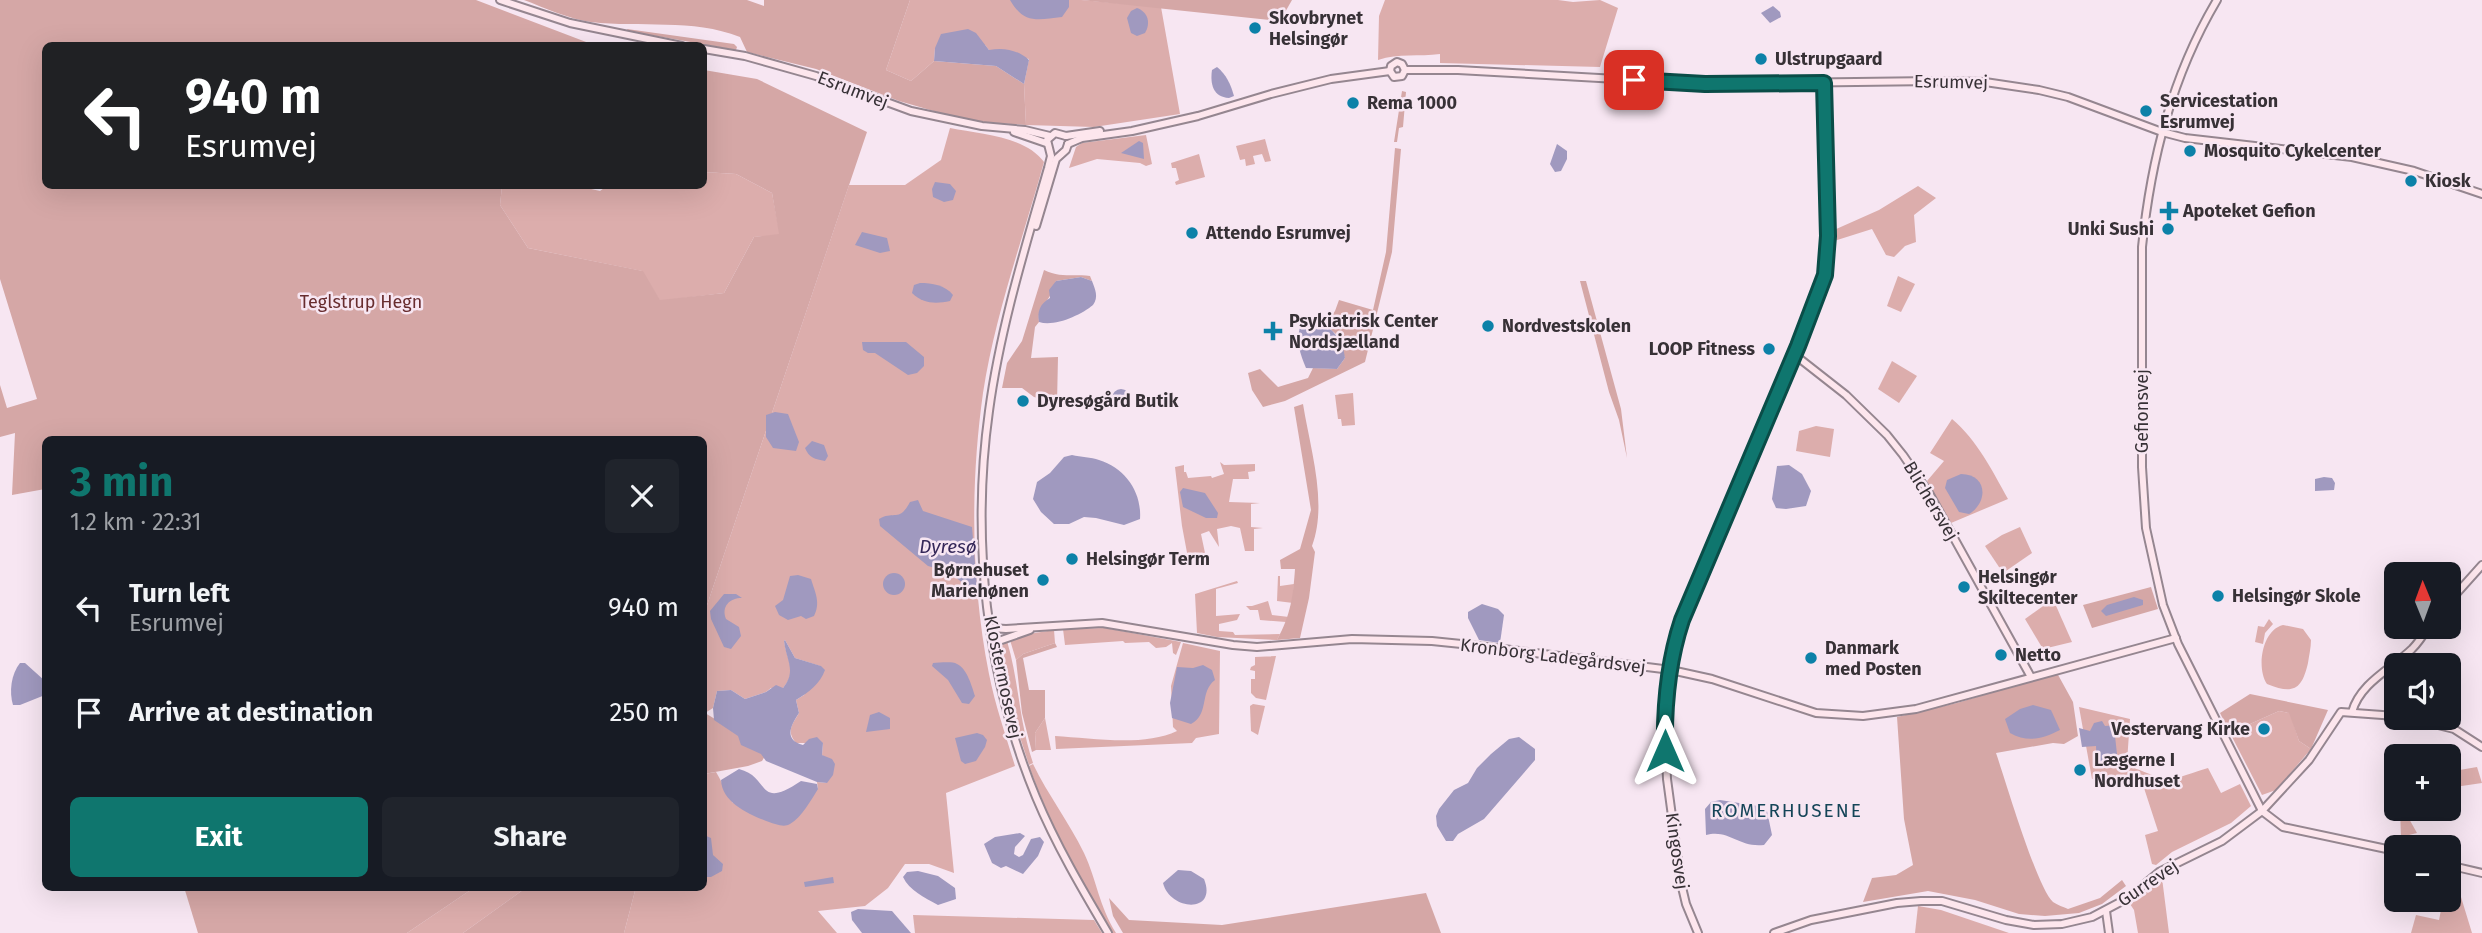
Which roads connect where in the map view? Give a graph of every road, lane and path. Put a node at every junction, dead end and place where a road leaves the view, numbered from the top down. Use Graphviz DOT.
graph roads {
  1 [pos="499,0"];
  2 [pos="2217,0"];
  3 [pos="662,42"];
  4 [pos="707,50"];
  5 [pos="1405,70"];
  6 [pos="1390,71"];
  7 [pos="1824,83"];
  8 [pos="1143,128"];
  9 [pos="1002,129"];
  10 [pos="2162,132"];
  11 [pos="1050,136"];
  12 [pos="1066,136"];
  13 [pos="1046,143"];
  14 [pos="1068,144"];
  15 [pos="1050,152"];
  16 [pos="1061,154"];
  17 [pos="2482,194"];
  18 [pos="1030,237"];
  19 [pos="1794,355"];
  20 [pos="2482,565"];
  21 [pos="2461,588"];
  22 [pos="1042,626"];
  23 [pos="990,628"];
  24 [pos="2176,638"];
  25 [pos="2420,639"];
  26 [pos="993,643"];
  27 [pos="1671,670"];
  28 [pos="2031,677"];
  29 [pos="2352,712"];
  30 [pos="2384,715"];
  31 [pos="2456,730"];
  32 [pos="2482,747"];
  33 [pos="2262,811"];
  34 [pos="2384,848"];
  35 [pos="2461,868"];
  36 [pos="2482,873"];
  37 [pos="2106,911"];
  38 [pos="1108,933"];
  39 [pos="1698,933"];
  40 [pos="1774,933"];
  41 [pos="2109,933"];
  1 -- 3 [label="main road"];
  2 -- 10 [label="main road, Gefionsvej"];
  4 -- 9 [label="main road, Esrumvej"];
  5 -- 6 [label="main road"];
  5 -- 6 [label="main road"];
  5 -- 7 [label="main road, Esrumvej"];
  6 -- 8 [label="main road"];
  7 -- 10 [label="main road, Esrumvej"];
  7 -- 19 [label="main road, Kingosvej"];
  8 -- 12 [label="main road"];
  8 -- 14 [label="main road"];
  9 -- 11 [label="main road, Esrumvej"];
  9 -- 13 [label="main road, Esrumvej"];
  10 -- 17 [label="main road, Esrumvej"];
  10 -- 24 [label="main road, Gefionsvej"];
  11 -- 12 [label="main road"];
  11 -- 13 [label="main road"];
  12 -- 14 [label="main road"];
  13 -- 15 [label="main road"];
  14 -- 16 [label="main road"];
  15 -- 16 [label="main road"];
  15 -- 18 [label="main road, Klostermosevej"];
  16 -- 18 [label="main road, Klostermosevej"];
  18 -- 23 [label="main road, Klostermosevej"];
  19 -- 27 [label="main road, Kingosvej"];
  19 -- 28 [label="main road, Blichersvej"];
  20 -- 21 [label="main road"];
  22 -- 23 [label="main road, Kronborg Ladegårdsvej"];
  22 -- 26 [label="main road, Kronborg Ladegårdsvej"];
  22 -- 27 [label="main road, Kronborg Ladegårdsvej"];
  23 -- 26 [label="main road, Klostermosevej"];
  24 -- 28 [label="main road, Kronborg Ladegårdsvej"];
  24 -- 33 [label="main road, Gefionsvej"];
  25 -- 29 [label="main road, Gurrevej"];
  26 -- 38 [label="main road, Klostermosevej"];
  27 -- 28 [label="main road, Kronborg Ladegårdsvej"];
  27 -- 39 [label="main road, Kingosvej"];
  29 -- 30 [label="main road"];
  29 -- 33 [label="main road, Gurrevej"];
  31 -- 32 [label="main road"];
  33 -- 34 [label="main road"];
  33 -- 37 [label="main road, Gurrevej"];
  35 -- 36 [label="main road"];
  37 -- 40 [label="main road, Gurrevej"];
  37 -- 41 [label="main road"];
}
